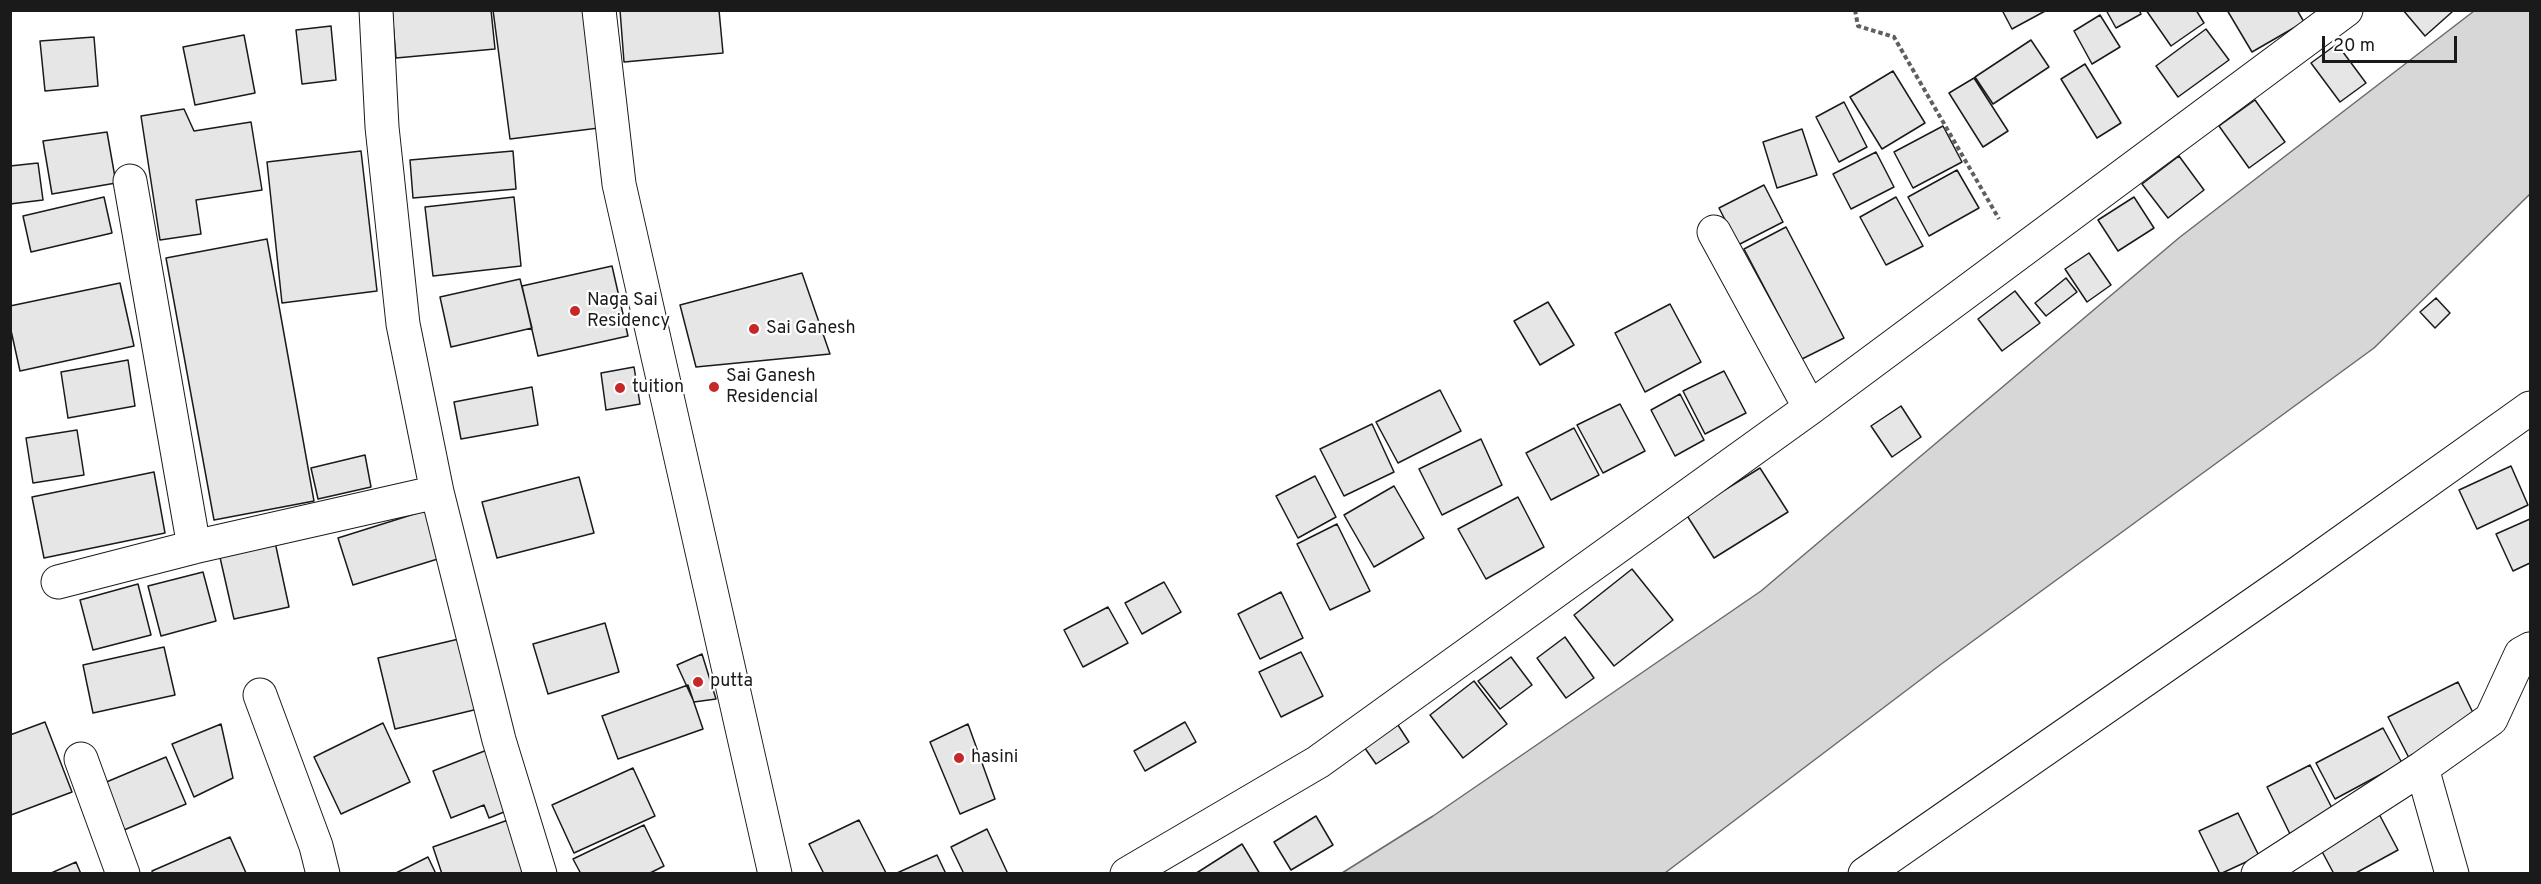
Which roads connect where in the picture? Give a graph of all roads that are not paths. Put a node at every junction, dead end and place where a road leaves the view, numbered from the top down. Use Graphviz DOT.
graph roads {
  1 [pos="376,10"];
  2 [pos="599,10"];
  3 [pos="2346,10"];
  4 [pos="130,180"];
  5 [pos="1714,232"];
  6 [pos="1810,408"];
  7 [pos="2530,408"];
  8 [pos="437,492"];
  9 [pos="194,547"];
  10 [pos="58,582"];
  11 [pos="2530,649"];
  12 [pos="260,695"];
  13 [pos="81,759"];
  14 [pos="2422,768"];
  15 [pos="123,873"];
  16 [pos="323,873"];
  17 [pos="540,873"];
  18 [pos="775,873"];
  19 [pos="1127,873"];
  20 [pos="1865,873"];
  21 [pos="2258,873"];
  22 [pos="2452,873"];
  1 -- 8 [label="street"];
  2 -- 18 [label="street"];
  3 -- 6 [label="street"];
  4 -- 9 [label="street"];
  5 -- 6 [label="street"];
  6 -- 19 [label="street"];
  7 -- 20 [label="street"];
  8 -- 9 [label="street"];
  8 -- 17 [label="street"];
  9 -- 10 [label="street"];
  11 -- 14 [label="street"];
  12 -- 16 [label="street"];
  13 -- 15 [label="street"];
  14 -- 21 [label="street"];
  14 -- 22 [label="street"];
}
